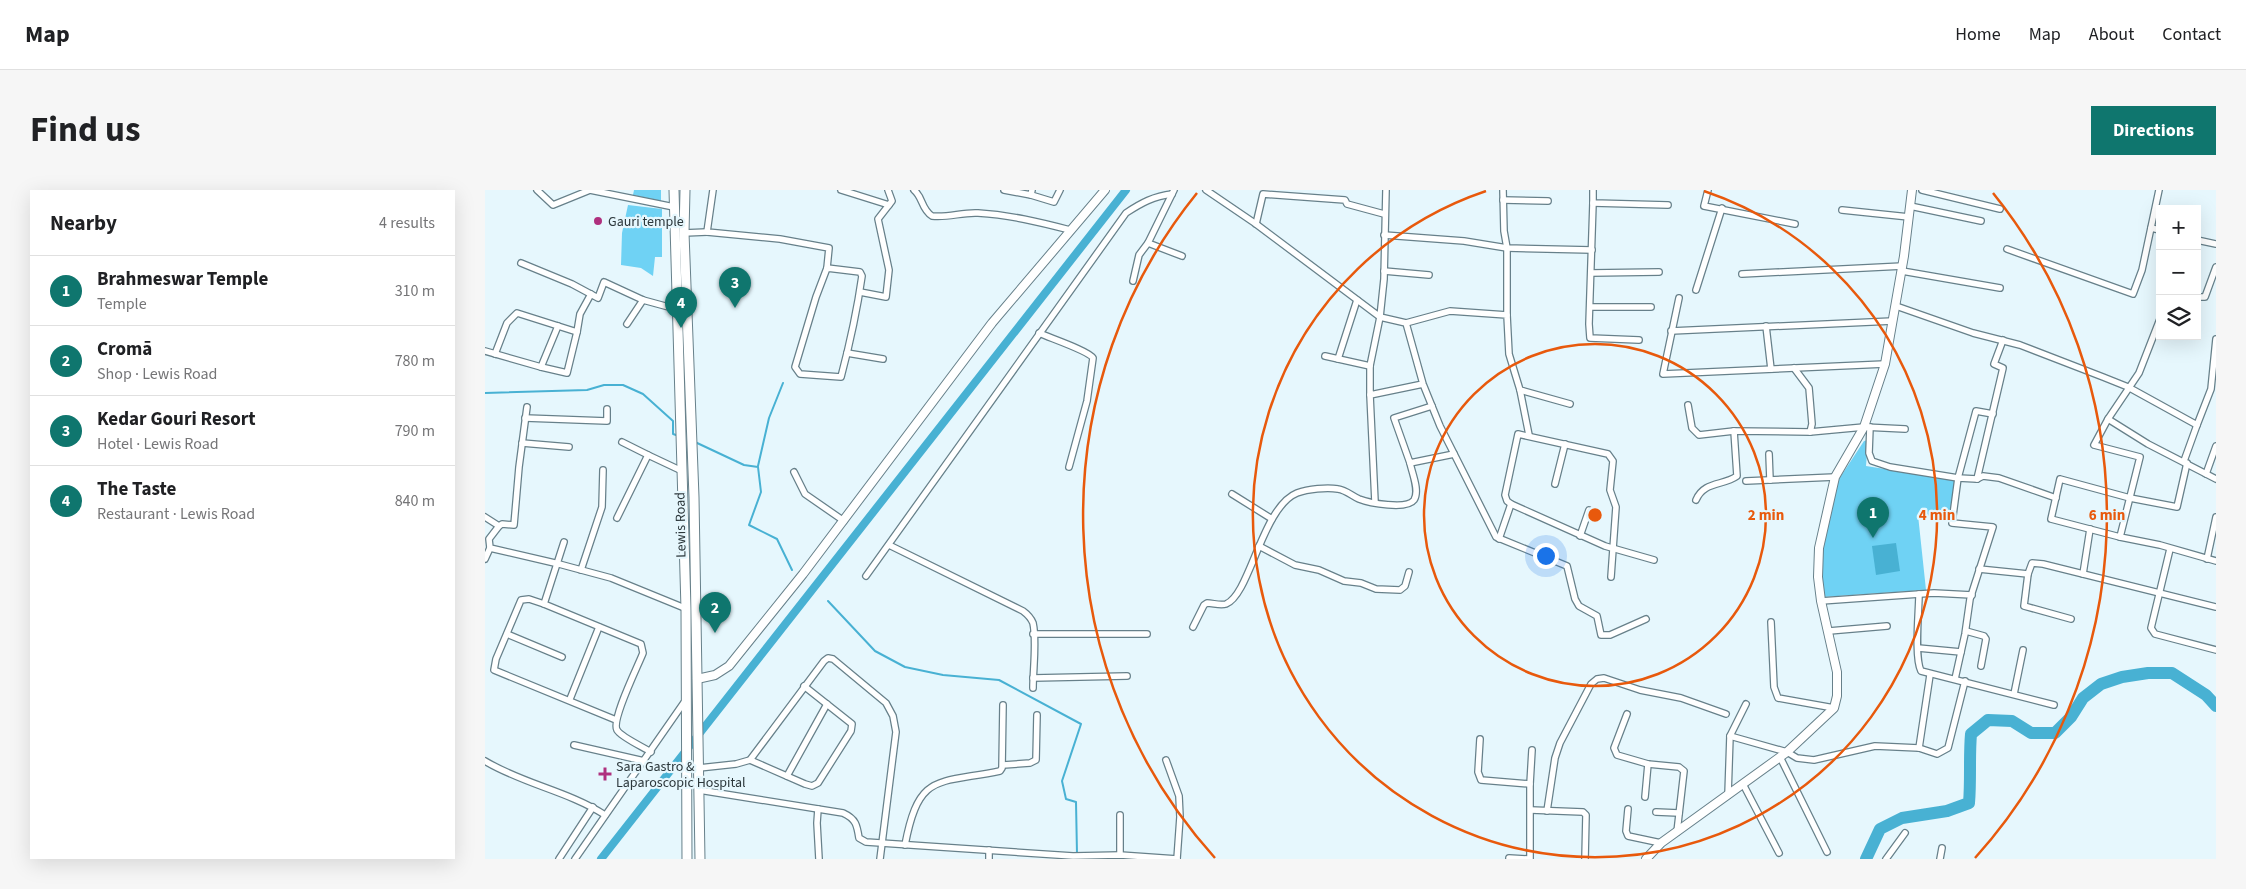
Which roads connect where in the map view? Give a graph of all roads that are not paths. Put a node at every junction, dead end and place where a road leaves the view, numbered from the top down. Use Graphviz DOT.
graph roads {
  1 [pos="537,190"];
  2 [pos="674,190"];
  3 [pos="685,190"];
  4 [pos="713,190"];
  5 [pos="841,190"];
  6 [pos="888,190"];
  7 [pos="914,190"];
  8 [pos="1004,190"];
  9 [pos="1060,190"];
  10 [pos="1105,190"];
  11 [pos="1206,190"];
  12 [pos="1315,190"];
  13 [pos="1386,190"];
  14 [pos="1503,190"];
  15 [pos="1593,190"];
  16 [pos="1709,190"];
  17 [pos="1912,190"];
  18 [pos="1922,190"];
  19 [pos="2159,190"];
  20 [pos="1173,192"];
  21 [pos="1031,193"];
  22 [pos="1315,198"];
  23 [pos="1503,200"];
  24 [pos="1548,201"];
  25 [pos="1593,203"];
  26 [pos="889,204"];
  27 [pos="1668,205"];
  28 [pos="1910,206"];
  29 [pos="674,207"];
  30 [pos="1721,208"];
  31 [pos="1999,209"];
  32 [pos="1842,210"];
  33 [pos="1384,214"];
  34 [pos="1909,217"];
  35 [pos="1981,221"];
  36 [pos="1256,224"];
  37 [pos="1795,224"];
  38 [pos="2151,228"];
  39 [pos="2156,229"];
  40 [pos="1070,230"];
  41 [pos="707,232"];
  42 [pos="684,233"];
  43 [pos="1384,234"];
  44 [pos="2201,241"];
  45 [pos="1149,243"];
  46 [pos="2216,244"];
  47 [pos="1507,248"];
  48 [pos="2007,249"];
  49 [pos="1592,250"];
  50 [pos="1182,256"];
  51 [pos="521,263"];
  52 [pos="2216,267"];
  53 [pos="827,268"];
  54 [pos="1902,269"];
  55 [pos="1384,271"];
  56 [pos="1659,272"];
  57 [pos="1591,273"];
  58 [pos="1742,274"];
  59 [pos="1429,275"];
  60 [pos="1133,281"];
  61 [pos="2000,288"];
  62 [pos="1696,290"];
  63 [pos="860,292"];
  64 [pos="591,294"];
  65 [pos="2201,296"];
  66 [pos="1679,298"];
  67 [pos="643,300"];
  68 [pos="1357,300"];
  69 [pos="687,303"];
  70 [pos="1896,306"];
  71 [pos="1590,307"];
  72 [pos="1651,307"];
  73 [pos="676,309"];
  74 [pos="1507,315"];
  75 [pos="1380,317"];
  76 [pos="1893,320"];
  77 [pos="627,324"];
  78 [pos="1406,324"];
  79 [pos="558,326"];
  80 [pos="1767,326"];
  81 [pos="2156,329"];
  82 [pos="1671,331"];
  83 [pos="577,332"];
  84 [pos="1039,333"];
  85 [pos="2216,339"];
  86 [pos="1639,340"];
  87 [pos="2003,340"];
  88 [pos="485,351"];
  89 [pos="847,353"];
  90 [pos="495,354"];
  91 [pos="1325,356"];
  92 [pos="883,359"];
  93 [pos="1338,359"];
  94 [pos="1885,364"];
  95 [pos="1370,366"];
  96 [pos="541,367"];
  97 [pos="1794,368"];
  98 [pos="1771,369"];
  99 [pos="1423,384"];
  100 [pos="2128,387"];
  101 [pos="1520,390"];
  102 [pos="2213,390"];
  103 [pos="1370,395"];
  104 [pos="1570,404"];
  105 [pos="1688,405"];
  106 [pos="1433,406"];
  107 [pos="527,407"];
  108 [pos="607,409"];
  109 [pos="1993,414"];
  110 [pos="525,418"];
  111 [pos="2108,419"];
  112 [pos="685,422"];
  113 [pos="2197,425"];
  114 [pos="1867,427"];
  115 [pos="1905,429"];
  116 [pos="1735,431"];
  117 [pos="1810,432"];
  118 [pos="1529,435"];
  119 [pos="622,442"];
  120 [pos="522,443"];
  121 [pos="1565,444"];
  122 [pos="2216,446"];
  123 [pos="569,447"];
  124 [pos="648,454"];
  125 [pos="1454,454"];
  126 [pos="1769,454"];
  127 [pos="2185,462"];
  128 [pos="1409,463"];
  129 [pos="1069,467"];
  130 [pos="603,470"];
  131 [pos="682,471"];
  132 [pos="794,472"];
  133 [pos="2206,474"];
  134 [pos="1835,477"];
  135 [pos="1958,478"];
  136 [pos="1977,479"];
  137 [pos="2216,479"];
  138 [pos="1770,480"];
  139 [pos="1746,481"];
  140 [pos="1555,484"];
  141 [pos="1232,494"];
  142 [pos="2056,498"];
  143 [pos="2130,498"];
  144 [pos="1696,500"];
  145 [pos="1375,502"];
  146 [pos="1511,504"];
  147 [pos="1589,510"];
  148 [pos="485,517"];
  149 [pos="2216,517"];
  150 [pos="617,518"];
  151 [pos="1272,518"];
  152 [pos="844,520"];
  153 [pos="499,526"];
  154 [pos="2090,529"];
  155 [pos="1580,536"];
  156 [pos="2120,537"];
  157 [pos="1499,539"];
  158 [pos="564,542"];
  159 [pos="889,544"];
  160 [pos="1259,546"];
  161 [pos="490,548"];
  162 [pos="2170,548"];
  163 [pos="1614,549"];
  164 [pos="485,559"];
  165 [pos="2207,559"];
  166 [pos="1654,560"];
  167 [pos="2216,561"];
  168 [pos="559,564"];
  169 [pos="1979,569"];
  170 [pos="581,570"];
  171 [pos="1409,572"];
  172 [pos="2028,574"];
  173 [pos="2083,574"];
  174 [pos="866,576"];
  175 [pos="1611,576"];
  176 [pos="2160,592"];
  177 [pos="1919,594"];
  178 [pos="1972,595"];
  179 [pos="1821,601"];
  180 [pos="544,604"];
  181 [pos="2216,607"];
  182 [pos="691,609"];
  183 [pos="1647,619"];
  184 [pos="2071,620"];
  185 [pos="1771,622"];
  186 [pos="1887,626"];
  187 [pos="599,627"];
  188 [pos="1193,627"];
  189 [pos="1829,631"];
  190 [pos="1966,632"];
  191 [pos="507,634"];
  192 [pos="1033,634"];
  193 [pos="1147,634"];
  194 [pos="1918,648"];
  195 [pos="2023,650"];
  196 [pos="2216,650"];
  197 [pos="1961,652"];
  198 [pos="562,657"];
  199 [pos="1981,666"];
  200 [pos="1930,674"];
  201 [pos="1127,676"];
  202 [pos="1033,678"];
  203 [pos="697,679"];
  204 [pos="1955,679"];
  205 [pos="1965,681"];
  206 [pos="804,686"];
  207 [pos="1033,688"];
  208 [pos="2014,694"];
  209 [pos="570,699"];
  210 [pos="685,701"];
  211 [pos="827,704"];
  212 [pos="1003,704"];
  213 [pos="1746,704"];
  214 [pos="2054,704"];
  215 [pos="1834,708"];
  216 [pos="1627,714"];
  217 [pos="1726,714"];
  218 [pos="1037,715"];
  219 [pos="616,720"];
  220 [pos="1730,736"];
  221 [pos="1480,739"];
  222 [pos="573,745"];
  223 [pos="1919,748"];
  224 [pos="1532,750"];
  225 [pos="651,752"];
  226 [pos="1787,752"];
  227 [pos="1780,758"];
  228 [pos="750,760"];
  229 [pos="1166,760"];
  230 [pos="485,761"];
  231 [pos="644,761"];
  232 [pos="699,764"];
  233 [pos="1003,764"];
  234 [pos="1649,764"];
  235 [pos="787,776"];
  236 [pos="1529,784"];
  237 [pos="1743,784"];
  238 [pos="699,790"];
  239 [pos="1728,795"];
  240 [pos="1645,797"];
  241 [pos="593,807"];
  242 [pos="818,809"];
  243 [pos="1628,809"];
  244 [pos="1531,810"];
  245 [pos="1547,811"];
  246 [pos="1656,812"];
  247 [pos="1679,813"];
  248 [pos="1120,814"];
  249 [pos="605,815"];
  250 [pos="1677,832"];
  251 [pos="1905,833"];
  252 [pos="883,843"];
  253 [pos="1661,843"];
  254 [pos="905,844"];
  255 [pos="1942,848"];
  256 [pos="989,850"];
  257 [pos="1827,852"];
  258 [pos="1779,853"];
  259 [pos="1120,855"];
  260 [pos="1146,858"];
  261 [pos="1509,858"];
  262 [pos="559,859"];
  263 [pos="575,859"];
  264 [pos="687,859"];
  265 [pos="700,859"];
  266 [pos="819,859"];
  267 [pos="880,859"];
  268 [pos="989,859"];
  269 [pos="1177,859"];
  270 [pos="1529,859"];
  271 [pos="1585,859"];
  272 [pos="1646,859"];
  273 [pos="1886,859"];
  274 [pos="1940,859"];
  1 -- 29 [label="street"];
  2 -- 29 [label="main road, Lewis Road"];
  3 -- 42 [label="main road, Lewis Road"];
  4 -- 41 [label="street"];
  5 -- 26 [label="street"];
  6 -- 26 [label="street"];
  7 -- 40 [label="street"];
  8 -- 21 [label="street"];
  9 -- 21 [label="street"];
  10 -- 40 [label="street"];
  11 -- 36 [label="street"];
  12 -- 22 [label="street"];
  13 -- 33 [label="street"];
  14 -- 23 [label="street"];
  15 -- 25 [label="street"];
  16 -- 30 [label="street"];
  17 -- 28 [label="street"];
  18 -- 31 [label="street"];
  19 -- 38 [label="street"];
  20 -- 45 [label="street"];
  20 -- 84 [label="street"];
  22 -- 33 [label="street"];
  22 -- 36 [label="street"];
  23 -- 24 [label="street"];
  23 -- 47 [label="street"];
  25 -- 27 [label="street"];
  25 -- 49 [label="street"];
  26 -- 63 [label="street"];
  28 -- 34 [label="street"];
  28 -- 35 [label="street"];
  29 -- 73 [label="main road, Lewis Road"];
  30 -- 37 [label="street"];
  30 -- 62 [label="street"];
  32 -- 34 [label="street"];
  33 -- 43 [label="street"];
  34 -- 54 [label="street"];
  36 -- 68 [label="street"];
  38 -- 39 [label="street"];
  38 -- 48 [label="street"];
  40 -- 152 [label="street"];
  41 -- 42 [label="street"];
  41 -- 53 [label="street"];
  42 -- 69 [label="main road, Lewis Road"];
  43 -- 47 [label="street"];
  43 -- 55 [label="street"];
  44 -- 46 [label="street"];
  45 -- 50 [label="street"];
  45 -- 60 [label="street"];
  47 -- 49 [label="street"];
  47 -- 74 [label="street"];
  49 -- 57 [label="street"];
  51 -- 64 [label="street"];
  52 -- 65 [label="street"];
  53 -- 63 [label="street"];
  53 -- 89 [label="street"];
  54 -- 58 [label="street"];
  54 -- 61 [label="street"];
  54 -- 70 [label="street"];
  55 -- 59 [label="street"];
  55 -- 75 [label="street"];
  56 -- 57 [label="street"];
  57 -- 71 [label="street"];
  63 -- 89 [label="street"];
  64 -- 67 [label="street"];
  64 -- 83 [label="street"];
  66 -- 82 [label="street"];
  67 -- 73 [label="street"];
  67 -- 77 [label="street"];
  68 -- 75 [label="street"];
  68 -- 93 [label="street"];
  69 -- 73 [label="street"];
  69 -- 112 [label="main road, Lewis Road"];
  70 -- 76 [label="street"];
  70 -- 87 [label="street"];
  71 -- 72 [label="street"];
  71 -- 86 [label="street"];
  73 -- 112 [label="main road, Lewis Road"];
  74 -- 78 [label="street"];
  74 -- 101 [label="street"];
  75 -- 78 [label="street"];
  75 -- 95 [label="street"];
  76 -- 80 [label="street"];
  76 -- 94 [label="street"];
  78 -- 99 [label="street"];
  79 -- 83 [label="street"];
  79 -- 90 [label="street"];
  79 -- 96 [label="street"];
  80 -- 82 [label="street"];
  80 -- 98 [label="street"];
  81 -- 100 [label="street"];
  82 -- 98 [label="street"];
  83 -- 96 [label="street"];
  84 -- 129 [label="street"];
  84 -- 159 [label="street"];
  85 -- 102 [label="street"];
  87 -- 100 [label="street"];
  87 -- 109 [label="street"];
  88 -- 90 [label="street"];
  89 -- 92 [label="street"];
  90 -- 96 [label="street"];
  91 -- 93 [label="street"];
  93 -- 95 [label="street"];
  94 -- 97 [label="street"];
  94 -- 114 [label="street"];
  95 -- 103 [label="street"];
  97 -- 98 [label="street"];
  97 -- 117 [label="street"];
  99 -- 103 [label="street"];
  99 -- 106 [label="street"];
  100 -- 111 [label="street"];
  100 -- 113 [label="street"];
  101 -- 104 [label="street"];
  101 -- 118 [label="street"];
  102 -- 113 [label="street"];
  103 -- 145 [label="street"];
  105 -- 116 [label="street"];
  106 -- 125 [label="street"];
  106 -- 128 [label="street"];
  107 -- 110 [label="street"];
  108 -- 110 [label="street"];
  109 -- 135 [label="street"];
  109 -- 136 [label="street"];
  110 -- 120 [label="street"];
  111 -- 127 [label="street"];
  111 -- 143 [label="street"];
  112 -- 131 [label="main road, Lewis Road"];
  112 -- 182 [label="main road, Lewis Road"];
  113 -- 127 [label="street"];
  114 -- 115 [label="street"];
  114 -- 117 [label="street"];
  114 -- 134 [label="street"];
  114 -- 135 [label="street"];
  116 -- 117 [label="street"];
  116 -- 144 [label="street"];
  118 -- 121 [label="street"];
  118 -- 146 [label="street"];
  119 -- 124 [label="street"];
  120 -- 123 [label="street"];
  120 -- 153 [label="street"];
  121 -- 140 [label="street"];
  121 -- 163 [label="street"];
  122 -- 133 [label="street"];
  124 -- 131 [label="street"];
  124 -- 150 [label="street"];
  125 -- 128 [label="street"];
  125 -- 157 [label="street"];
  126 -- 138 [label="street"];
  127 -- 133 [label="street"];
  127 -- 143 [label="street"];
  128 -- 145 [label="street"];
  130 -- 170 [label="street"];
  131 -- 182 [label="main road, Lewis Road"];
  132 -- 152 [label="street"];
  133 -- 137 [label="street"];
  134 -- 138 [label="street"];
  134 -- 179 [label="street"];
  135 -- 136 [label="street"];
  135 -- 169 [label="street"];
  136 -- 142 [label="street"];
  138 -- 139 [label="street"];
  141 -- 151 [label="street"];
  142 -- 143 [label="street"];
  142 -- 154 [label="street"];
  143 -- 156 [label="street"];
  145 -- 151 [label="street"];
  146 -- 155 [label="street"];
  146 -- 157 [label="street"];
  147 -- 155 [label="street"];
  148 -- 153 [label="street"];
  149 -- 165 [label="street"];
  151 -- 160 [label="street"];
  152 -- 203 [label="street"];
  153 -- 161 [label="street"];
  154 -- 156 [label="street"];
  154 -- 173 [label="street"];
  155 -- 163 [label="street"];
  156 -- 162 [label="street"];
  157 -- 183 [label="street"];
  158 -- 168 [label="street"];
  159 -- 174 [label="street"];
  159 -- 192 [label="street"];
  160 -- 171 [label="street"];
  160 -- 188 [label="street"];
  161 -- 164 [label="street"];
  161 -- 168 [label="street"];
  162 -- 165 [label="street"];
  162 -- 176 [label="street"];
  163 -- 166 [label="street"];
  163 -- 175 [label="street"];
  165 -- 167 [label="street"];
  168 -- 170 [label="street"];
  168 -- 180 [label="street"];
  169 -- 172 [label="street"];
  169 -- 178 [label="street"];
  170 -- 182 [label="street"];
  172 -- 173 [label="street"];
  172 -- 184 [label="street"];
  173 -- 176 [label="street"];
  176 -- 181 [label="street"];
  176 -- 196 [label="street"];
  177 -- 178 [label="street"];
  177 -- 179 [label="street"];
  177 -- 194 [label="street"];
  178 -- 190 [label="street"];
  179 -- 189 [label="street"];
  180 -- 187 [label="street"];
  180 -- 191 [label="street"];
  182 -- 203 [label="main road, Lewis Road"];
  182 -- 210 [label="main road, Lewis Road"];
  185 -- 215 [label="street"];
  186 -- 189 [label="street"];
  187 -- 209 [label="street"];
  187 -- 219 [label="street"];
  189 -- 215 [label="street"];
  190 -- 197 [label="street"];
  190 -- 199 [label="street"];
  191 -- 198 [label="street"];
  191 -- 209 [label="street"];
  192 -- 193 [label="street"];
  192 -- 202 [label="street"];
  194 -- 197 [label="street"];
  194 -- 200 [label="street"];
  195 -- 208 [label="street"];
  197 -- 204 [label="street"];
  200 -- 204 [label="street"];
  200 -- 223 [label="street"];
  201 -- 202 [label="street"];
  202 -- 207 [label="street"];
  203 -- 232 [label="main road, Lewis Road"];
  204 -- 205 [label="street"];
  205 -- 208 [label="street"];
  205 -- 223 [label="street"];
  206 -- 211 [label="street"];
  206 -- 228 [label="street"];
  206 -- 252 [label="street"];
  208 -- 214 [label="street"];
  209 -- 219 [label="street"];
  210 -- 225 [label="street"];
  210 -- 264 [label="main road, Lewis Road"];
  211 -- 235 [label="street"];
  211 -- 235 [label="street"];
  212 -- 233 [label="street"];
  213 -- 220 [label="street"];
  215 -- 226 [label="street"];
  216 -- 234 [label="street"];
  217 -- 245 [label="street"];
  218 -- 233 [label="street"];
  219 -- 225 [label="street"];
  220 -- 226 [label="street"];
  220 -- 239 [label="street"];
  221 -- 236 [label="street"];
  222 -- 231 [label="street"];
  223 -- 226 [label="street"];
  224 -- 236 [label="street"];
  225 -- 231 [label="street"];
  226 -- 227 [label="street"];
  227 -- 237 [label="street"];
  227 -- 257 [label="street"];
  228 -- 232 [label="street"];
  228 -- 235 [label="street"];
  229 -- 269 [label="street"];
  230 -- 241 [label="street"];
  231 -- 249 [label="street"];
  232 -- 238 [label="main road, Lewis Road"];
  233 -- 254 [label="street"];
  234 -- 240 [label="street"];
  234 -- 247 [label="street"];
  236 -- 244 [label="street"];
  237 -- 239 [label="street"];
  237 -- 258 [label="street"];
  238 -- 242 [label="street"];
  238 -- 265 [label="main road, Lewis Road"];
  239 -- 250 [label="street"];
  241 -- 249 [label="street"];
  241 -- 262 [label="street"];
  242 -- 252 [label="street"];
  242 -- 266 [label="street"];
  243 -- 253 [label="street"];
  244 -- 245 [label="street"];
  244 -- 270 [label="street"];
  245 -- 271 [label="street"];
  246 -- 247 [label="street"];
  247 -- 250 [label="street"];
  248 -- 259 [label="street"];
  249 -- 263 [label="street"];
  250 -- 253 [label="street"];
  251 -- 273 [label="street"];
  252 -- 254 [label="street"];
  252 -- 267 [label="street"];
  253 -- 272 [label="street"];
  254 -- 256 [label="street"];
  255 -- 274 [label="street"];
  256 -- 259 [label="street"];
  256 -- 268 [label="street"];
  259 -- 260 [label="street"];
  260 -- 269 [label="street"];
  261 -- 270 [label="street"];
}
